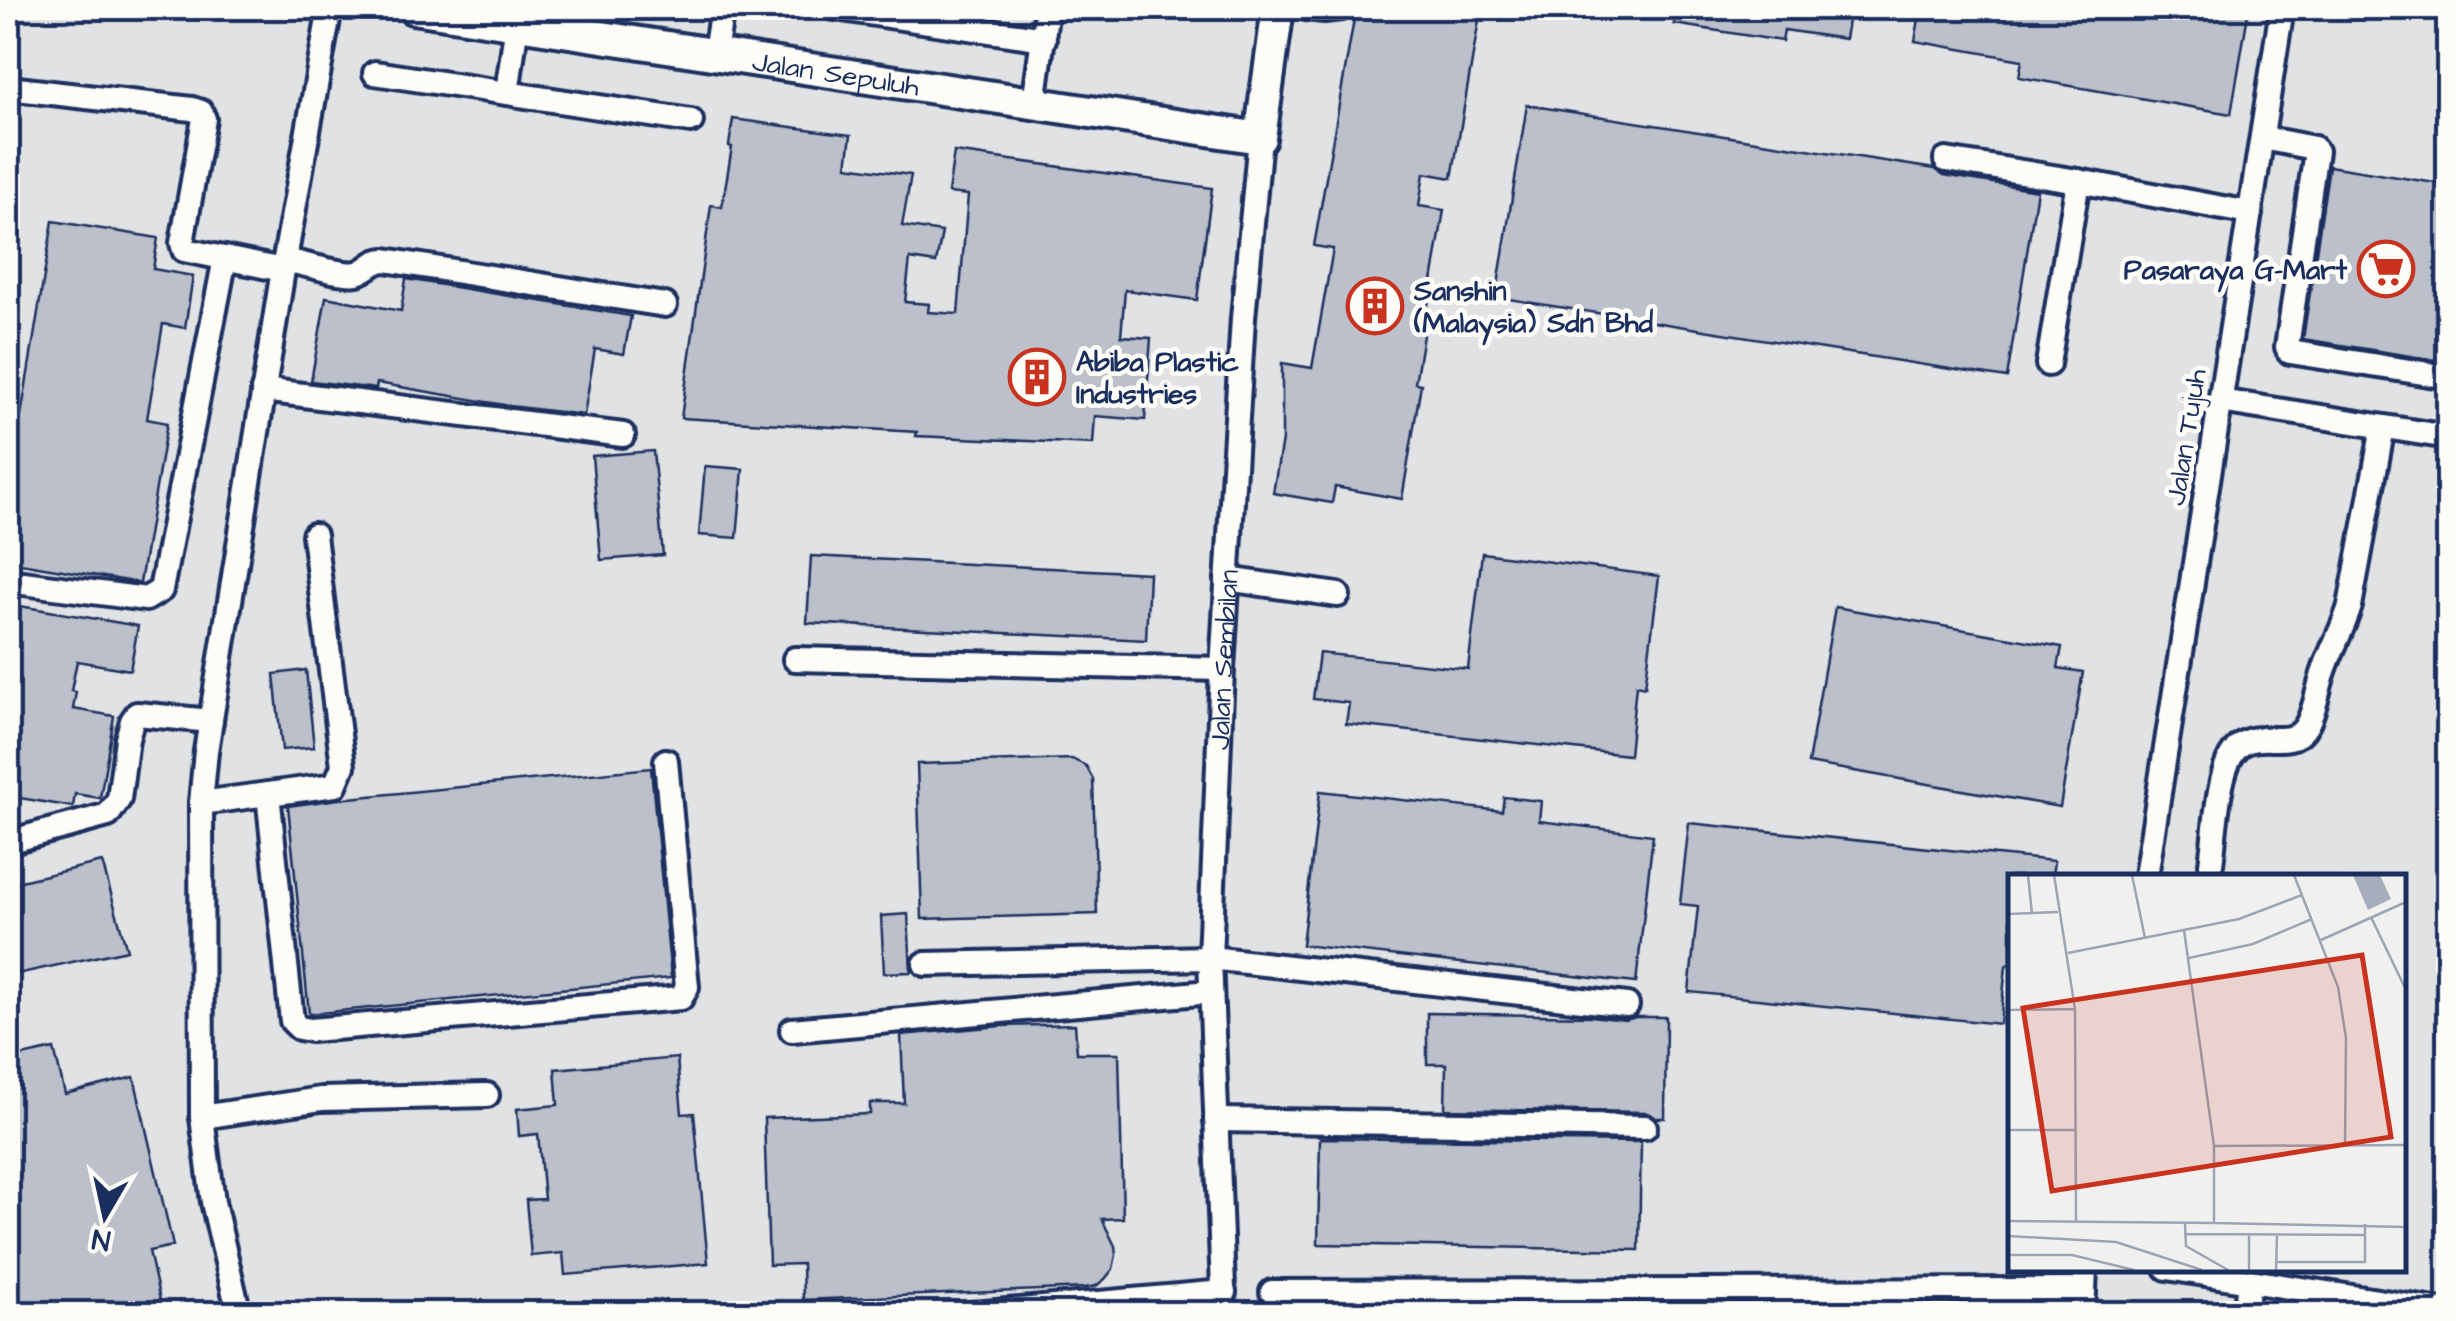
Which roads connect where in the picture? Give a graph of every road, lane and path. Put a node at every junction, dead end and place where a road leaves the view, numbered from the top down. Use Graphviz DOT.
graph roads {
  1 [pos="330,8"];
  2 [pos="414,8"];
  3 [pos="722,8"];
  4 [pos="835,8"];
  5 [pos="1047,8"];
  6 [pos="1278,8"];
  7 [pos="1306,8"];
  8 [pos="1342,8"];
  9 [pos="2282,8"];
  10 [pos="469,12"];
  11 [pos="517,23"];
  12 [pos="1044,39"];
  13 [pos="715,53"];
  14 [pos="375,74"];
  15 [pos="8,88"];
  16 [pos="507,94"];
  17 [pos="1034,103"];
  18 [pos="690,121"];
  19 [pos="1260,138"];
  20 [pos="2262,138"];
  21 [pos="1946,160"];
  22 [pos="2078,181"];
  23 [pos="2250,213"];
  24 [pos="225,258"];
  25 [pos="284,265"];
  26 [pos="665,304"];
  27 [pos="2048,364"];
  28 [pos="2448,377"];
  29 [pos="263,390"];
  30 [pos="2220,402"];
  31 [pos="2384,427"];
  32 [pos="623,434"];
  33 [pos="2448,437"];
  34 [pos="314,535"];
  35 [pos="1227,579"];
  36 [pos="8,581"];
  37 [pos="1338,595"];
  38 [pos="795,659"];
  39 [pos="1222,669"];
  40 [pos="210,721"];
  41 [pos="666,761"];
  42 [pos="268,794"];
  43 [pos="200,803"];
  44 [pos="8,842"];
  45 [pos="2211,864"];
  46 [pos="2146,874"];
  47 [pos="1210,958"];
  48 [pos="925,964"];
  49 [pos="1210,992"];
  50 [pos="1626,1005"];
  51 [pos="792,1030"];
  52 [pos="488,1095"];
  53 [pos="202,1116"];
  54 [pos="1216,1120"];
  55 [pos="1645,1127"];
  56 [pos="2186,1271"];
  57 [pos="2249,1281"];
  58 [pos="2084,1291"];
  59 [pos="1272,1292"];
  60 [pos="1224,1303"];
  61 [pos="2448,1312"];
  62 [pos="239,1314"];
  63 [pos="973,1314"];
  64 [pos="2248,1314"];
  1 -- 25 [label="street"];
  2 -- 10 [label="main road, Jalan Sepuluh"];
  3 -- 13 [label="street"];
  4 -- 12 [label="street"];
  5 -- 12 [label="street"];
  6 -- 19 [label="main road, Jalan Sembilan"];
  7 -- 8 [label="street"];
  9 -- 20 [label="street, Jalan Tujuh"];
  10 -- 11 [label="main road, Jalan Sepuluh"];
  11 -- 13 [label="main road, Jalan Sepuluh"];
  11 -- 16 [label="street"];
  12 -- 17 [label="street"];
  13 -- 17 [label="main road, Jalan Sepuluh"];
  14 -- 16 [label="street"];
  15 -- 24 [label="street"];
  16 -- 18 [label="street"];
  17 -- 19 [label="main road, Jalan Sepuluh"];
  19 -- 35 [label="street, Jalan Sembilan"];
  20 -- 23 [label="street, Jalan Tujuh"];
  20 -- 28 [label="street"];
  21 -- 22 [label="street"];
  22 -- 23 [label="street"];
  22 -- 27 [label="street"];
  23 -- 30 [label="street, Jalan Tujuh"];
  24 -- 25 [label="street"];
  24 -- 36 [label="street"];
  25 -- 26 [label="street"];
  25 -- 29 [label="street"];
  29 -- 32 [label="street"];
  29 -- 40 [label="street"];
  30 -- 31 [label="street"];
  30 -- 46 [label="street, Jalan Tujuh"];
  31 -- 33 [label="street"];
  31 -- 45 [label="street"];
  34 -- 42 [label="street"];
  35 -- 37 [label="street"];
  35 -- 39 [label="street, Jalan Sembilan"];
  38 -- 39 [label="street"];
  39 -- 47 [label="street, Jalan Sembilan"];
  40 -- 43 [label="street"];
  40 -- 44 [label="street"];
  41 -- 42 [label="street"];
  42 -- 43 [label="street"];
  43 -- 53 [label="street"];
  47 -- 48 [label="street"];
  47 -- 49 [label="street, Jalan Sembilan"];
  47 -- 50 [label="street"];
  49 -- 51 [label="street"];
  49 -- 54 [label="street, Jalan Sembilan"];
  52 -- 53 [label="street"];
  53 -- 62 [label="street"];
  54 -- 55 [label="street"];
  54 -- 60 [label="street, Jalan Sembilan"];
  56 -- 57 [label="street"];
  57 -- 61 [label="street"];
  57 -- 64 [label="street"];
  58 -- 59 [label="street"];
  60 -- 63 [label="street"];
}
